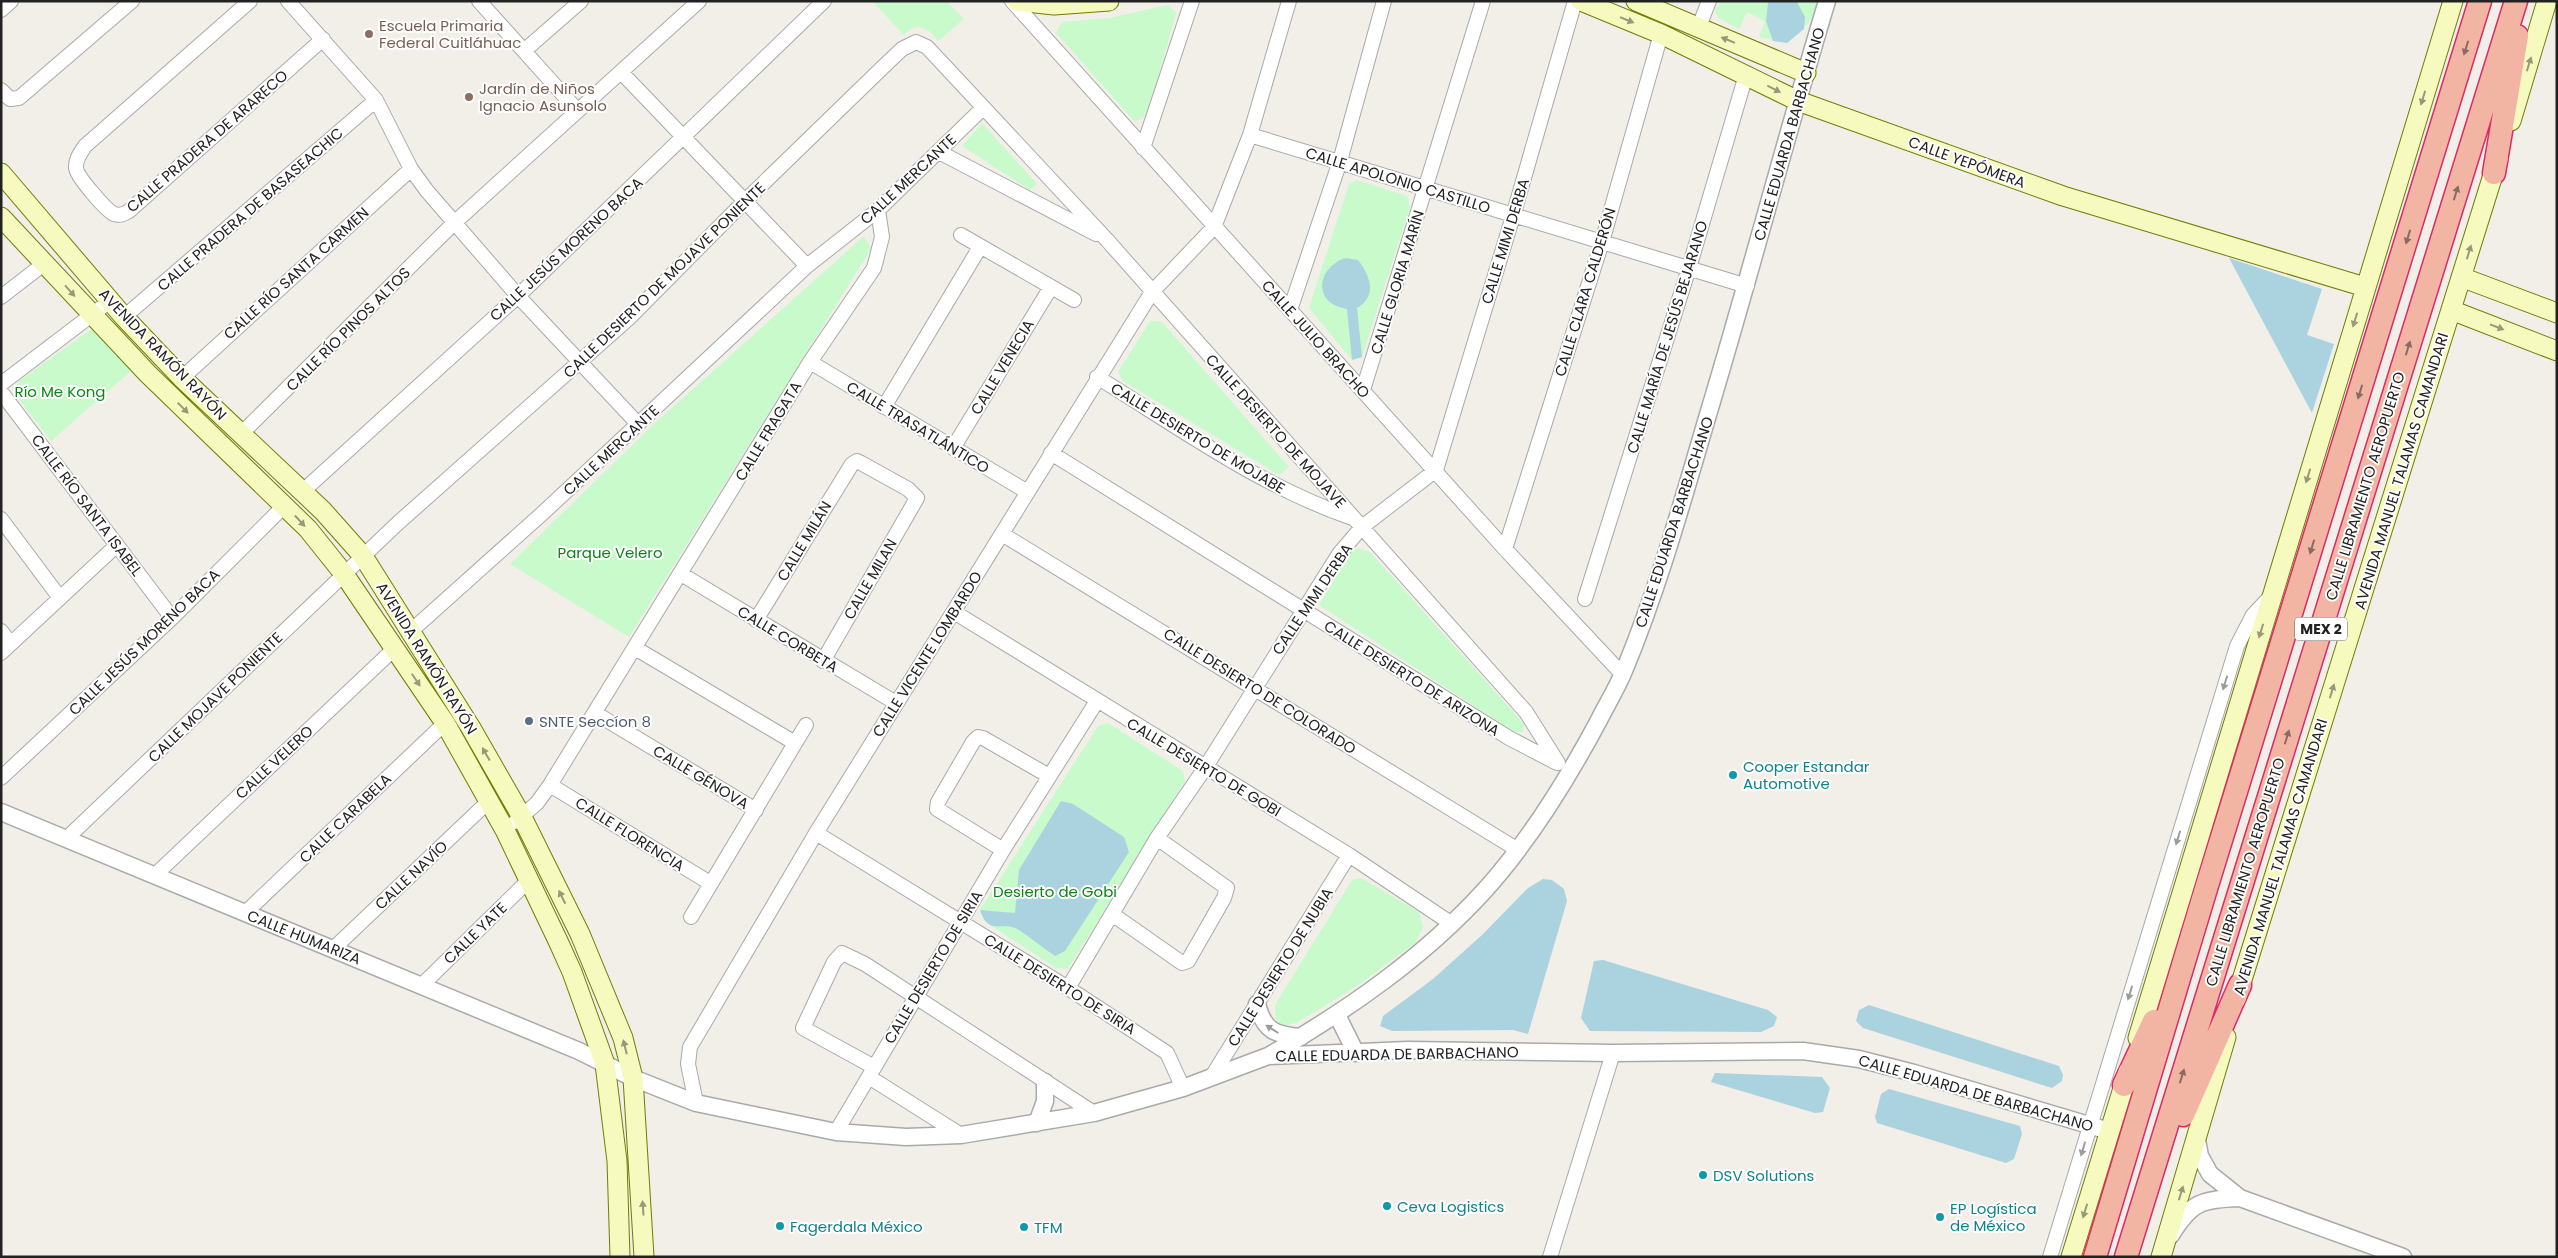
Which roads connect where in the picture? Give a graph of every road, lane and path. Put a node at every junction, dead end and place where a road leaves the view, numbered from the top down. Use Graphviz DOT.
graph roads {
  1 [pos="12,1"];
  2 [pos="132,1"];
  3 [pos="250,1"];
  4 [pos="288,1"];
  5 [pos="480,1"];
  6 [pos="581,1"];
  7 [pos="699,1"];
  8 [pos="824,1"];
  9 [pos="1012,1"];
  10 [pos="1017,1"];
  11 [pos="1109,1"];
  12 [pos="1192,1"];
  13 [pos="1288,1"];
  14 [pos="1384,1"];
  15 [pos="1483,1"];
  16 [pos="1575,1"];
  17 [pos="1582,1"];
  18 [pos="1636,1"];
  19 [pos="1708,1"];
  20 [pos="1827,1"];
  21 [pos="2453,1"];
  22 [pos="2480,1"];
  23 [pos="2516,1"];
  24 [pos="2523,1"];
  25 [pos="2547,1"];
  26 [pos="1,10"];
  27 [pos="1698,28"];
  28 [pos="1661,34"];
  29 [pos="323,39"];
  30 [pos="525,50"];
  31 [pos="621,72"];
  32 [pos="1806,73"];
  33 [pos="1746,74"];
  34 [pos="1,90"];
  35 [pos="376,100"];
  36 [pos="1798,101"];
  37 [pos="983,108"];
  38 [pos="577,110"];
  39 [pos="1250,135"];
  40 [pos="684,138"];
  41 [pos="1143,148"];
  42 [pos="940,152"];
  43 [pos="1340,161"];
  44 [pos="411,169"];
  45 [pos="1,173"];
  46 [pos="2494,173"];
  47 [pos="1426,189"];
  48 [pos="745,200"];
  49 [pos="878,210"];
  50 [pos="1514,216"];
  51 [pos="1,217"];
  52 [pos="454,223"];
  53 [pos="1214,227"];
  54 [pos="960,235"];
  55 [pos="1106,240"];
  56 [pos="1602,242"];
  57 [pos="980,247"];
  58 [pos="45,264"];
  59 [pos="807,266"];
  60 [pos="1689,268"];
  61 [pos="2461,277"];
  62 [pos="1747,286"];
  63 [pos="1050,287"];
  64 [pos="2365,287"];
  65 [pos="1152,292"];
  66 [pos="518,296"];
  67 [pos="1,297"];
  68 [pos="1074,300"];
  69 [pos="110,301"];
  70 [pos="1290,310"];
  71 [pos="2451,310"];
  72 [pos="2557,313"];
  73 [pos="92,316"];
  74 [pos="124,317"];
  75 [pos="2557,350"];
  76 [pos="582,362"];
  77 [pos="810,362"];
  78 [pos="1097,377"];
  79 [pos="182,378"];
  80 [pos="1,384"];
  81 [pos="1363,390"];
  82 [pos="1,392"];
  83 [pos="884,407"];
  84 [pos="638,424"];
  85 [pos="241,434"];
  86 [pos="953,448"];
  87 [pos="1051,453"];
  88 [pos="1436,470"];
  89 [pos="302,491"];
  90 [pos="1026,491"];
  91 [pos="917,498"];
  92 [pos="285,504"];
  93 [pos="1,519"];
  94 [pos="1358,523"];
  95 [pos="1002,534"];
  96 [pos="117,546"];
  97 [pos="1505,549"];
  98 [pos="363,556"];
  99 [pos="344,574"];
  100 [pos="680,574"];
  101 [pos="2272,595"];
  102 [pos="60,598"];
  103 [pos="1585,600"];
  104 [pos="1302,610"];
  105 [pos="954,612"];
  106 [pos="172,618"];
  107 [pos="756,620"];
  108 [pos="1,631"];
  109 [pos="411,631"];
  110 [pos="6,648"];
  111 [pos="636,648"];
  112 [pos="394,649"];
  113 [pos="823,661"];
  114 [pos="1623,675"];
  115 [pos="1255,688"];
  116 [pos="1097,701"];
  117 [pos="896,703"];
  118 [pos="595,713"];
  119 [pos="445,723"];
  120 [pos="806,726"];
  121 [pos="795,743"];
  122 [pos="1565,767"];
  123 [pos="1206,768"];
  124 [pos="1049,776"];
  125 [pos="1,778"];
  126 [pos="550,785"];
  127 [pos="490,800"];
  128 [pos="756,810"];
  129 [pos="1,812"];
  130 [pos="522,817"];
  131 [pos="505,830"];
  132 [pos="816,833"];
  133 [pos="67,838"];
  134 [pos="1157,838"];
  135 [pos="1002,850"];
  136 [pos="1518,850"];
  137 [pos="1349,856"];
  138 [pos="155,875"];
  139 [pos="528,881"];
  140 [pos="710,883"];
  141 [pos="2205,892"];
  142 [pos="245,913"];
  143 [pos="1112,914"];
  144 [pos="690,917"];
  145 [pos="960,922"];
  146 [pos="1452,924"];
  147 [pos="333,949"];
  148 [pos="421,986"];
  149 [pos="2240,986"];
  150 [pos="1068,988"];
  151 [pos="915,996"];
  152 [pos="1257,1004"];
  153 [pos="1337,1015"];
  154 [pos="1301,1037"];
  155 [pos="1356,1052"];
  156 [pos="1613,1053"];
  157 [pos="1268,1056"];
  158 [pos="605,1064"];
  159 [pos="871,1072"];
  160 [pos="633,1078"];
  161 [pos="1211,1078"];
  162 [pos="1045,1082"];
  163 [pos="2124,1086"];
  164 [pos="1183,1088"];
  165 [pos="696,1103"];
  166 [pos="1094,1113"];
  167 [pos="1037,1123"];
  168 [pos="2090,1125"];
  169 [pos="2109,1131"];
  170 [pos="836,1132"];
  171 [pos="961,1135"];
  172 [pos="2197,1140"];
  173 [pos="2240,1198"];
  174 [pos="2134,1231"];
  175 [pos="2163,1250"];
  176 [pos="620,1257"];
  177 [pos="644,1257"];
  178 [pos="1550,1257"];
  179 [pos="2050,1257"];
  180 [pos="2071,1257"];
  181 [pos="2095,1257"];
  182 [pos="2126,1257"];
  183 [pos="2404,1257"];
  1 -- 26 [label="street"];
  2 -- 34 [label="street"];
  3 -- 29 [label="street, CALLE PRADERA DE ARARECO"];
  4 -- 29 [label="street"];
  5 -- 30 [label="street"];
  6 -- 30 [label="street"];
  7 -- 31 [label="street, CALLE RÍO PINOS ALTOS"];
  8 -- 40 [label="street, CALLE JESÚS MORENO BACA"];
  9 -- 41 [label="street, CALLE JULIO BRACHO"];
  10 -- 11 [label="main road"];
  12 -- 41 [label="street"];
  13 -- 39 [label="street"];
  14 -- 43 [label="street"];
  15 -- 47 [label="street, CALLE GLORIA MARÍN"];
  16 -- 50 [label="street, CALLE MIMI DERBA"];
  17 -- 28 [label="main road, CALLE YEPÓMERA, one-way"];
  18 -- 27 [label="main road"];
  19 -- 27 [label="street"];
  20 -- 32 [label="street, CALLE EDUARDA BARBACHANO"];
  21 -- 64 [label="main road, one-way"];
  22 -- 141 [label="highway, MEX 2, one-way"];
  174 -- 23 [label="highway, CALLE LIBRAMIENTO AEROPUERTO / MEX 2, one-way"];
  24 -- 46 [label="highway"];
  46 -- 25 [label="main road, AVENIDA MANUEL TALAMAS CAMANDARI, one-way"];
  32 -- 27 [label="main road, one-way"];
  28 -- 33 [label="main road, CALLE YEPÓMERA"];
  28 -- 56 [label="street, CALLE CLARA CALDERÓN"];
  29 -- 35 [label="street"];
  30 -- 38 [label="street"];
  31 -- 38 [label="street, CALLE RÍO PINOS ALTOS"];
  31 -- 40 [label="street"];
  32 -- 36 [label="street, CALLE EDUARDA BARBACHANO"];
  33 -- 36 [label="main road, CALLE YEPÓMERA, one-way"];
  33 -- 60 [label="street, CALLE MARÍA DE JESÚS BEJARANO"];
  35 -- 44 [label="street"];
  35 -- 74 [label="street, CALLE PRADERA DE BASASEACHIC"];
  36 -- 62 [label="street, CALLE EDUARDA BARBACHANO"];
  36 -- 64 [label="main road, CALLE YEPÓMERA"];
  37 -- 42 [label="street, CALLE MERCANTE"];
  37 -- 48 [label="street, CALLE DESIERTO DE MOJAVE PONIENTE"];
  37 -- 55 [label="street, CALLE DESIERTO DE MOJAVE"];
  38 -- 52 [label="street, CALLE RÍO PINOS ALTOS"];
  39 -- 43 [label="street, CALLE APOLONIO CASTILLO"];
  39 -- 53 [label="street"];
  40 -- 48 [label="street"];
  40 -- 66 [label="street, CALLE JESÚS MORENO BACA"];
  41 -- 53 [label="street, CALLE JULIO BRACHO"];
  42 -- 49 [label="street, CALLE MERCANTE"];
  42 -- 55 [label="street"];
  43 -- 47 [label="street, CALLE APOLONIO CASTILLO"];
  43 -- 70 [label="street"];
  44 -- 52 [label="street"];
  44 -- 79 [label="street, CALLE RÍO SANTA CARMEN"];
  45 -- 69 [label="main road, AVENIDA RAMÓN RAYÓN"];
  61 -- 46 [label="main road, AVENIDA MANUEL TALAMAS CAMANDARI, one-way"];
  47 -- 50 [label="street, CALLE APOLONIO CASTILLO"];
  47 -- 81 [label="street, CALLE GLORIA MARÍN"];
  48 -- 59 [label="street"];
  48 -- 76 [label="street, CALLE DESIERTO DE MOJAVE PONIENTE"];
  49 -- 59 [label="street, CALLE MERCANTE"];
  49 -- 77 [label="street, CALLE FRAGATA"];
  50 -- 56 [label="street, CALLE APOLONIO CASTILLO"];
  50 -- 88 [label="street, CALLE MIMI DERBA"];
  51 -- 58 [label="main road, AVENIDA RAMÓN RAYÓN"];
  52 -- 66 [label="street"];
  52 -- 85 [label="street, CALLE RÍO PINOS ALTOS"];
  53 -- 65 [label="street, CALLE VICENTE LOMBARDO"];
  53 -- 70 [label="street, CALLE JULIO BRACHO"];
  54 -- 57 [label="street"];
  55 -- 65 [label="street, CALLE DESIERTO DE MOJAVE"];
  56 -- 60 [label="street, CALLE APOLONIO CASTILLO"];
  56 -- 97 [label="street, CALLE CLARA CALDERÓN"];
  57 -- 63 [label="street"];
  57 -- 83 [label="street"];
  58 -- 67 [label="street"];
  58 -- 73 [label="main road, AVENIDA RAMÓN RAYÓN, one-way"];
  59 -- 84 [label="street, CALLE MERCANTE"];
  60 -- 62 [label="street, CALLE APOLONIO CASTILLO"];
  60 -- 103 [label="street, CALLE MARÍA DE JESÚS BEJARANO"];
  61 -- 71 [label="main road, AVENIDA MANUEL TALAMAS CAMANDARI"];
  61 -- 72 [label="main road"];
  62 -- 114 [label="street, CALLE EDUARDA BARBACHANO"];
  63 -- 68 [label="street"];
  63 -- 86 [label="street, CALLE VENECIA"];
  64 -- 101 [label="main road, one-way"];
  65 -- 78 [label="street, CALLE VICENTE LOMBARDO"];
  65 -- 94 [label="street, CALLE DESIERTO DE MOJAVE"];
  66 -- 76 [label="street"];
  66 -- 89 [label="street, CALLE JESÚS MORENO BACA"];
  69 -- 73 [label="street"];
  69 -- 74 [label="main road, AVENIDA RAMÓN RAYÓN"];
  70 -- 81 [label="street, CALLE JULIO BRACHO"];
  71 -- 75 [label="main road, one-way"];
  149 -- 71 [label="main road, AVENIDA MANUEL TALAMAS CAMANDARI, one-way"];
  73 -- 80 [label="street"];
  73 -- 92 [label="main road, AVENIDA RAMÓN RAYÓN, one-way"];
  74 -- 79 [label="main road, AVENIDA RAMÓN RAYÓN"];
  76 -- 84 [label="street"];
  76 -- 98 [label="street, CALLE DESIERTO DE MOJAVE PONIENTE"];
  77 -- 83 [label="street, CALLE TRASATLÁNTICO"];
  77 -- 100 [label="street, CALLE FRAGATA"];
  78 -- 87 [label="street, CALLE VICENTE LOMBARDO"];
  78 -- 94 [label="street, CALLE DESIERTO DE MOJABE"];
  79 -- 85 [label="main road, AVENIDA RAMÓN RAYÓN"];
  81 -- 88 [label="street, CALLE JULIO BRACHO"];
  82 -- 96 [label="street, CALLE RÍO SANTA ISABEL"];
  83 -- 86 [label="street, CALLE TRASATLÁNTICO"];
  84 -- 109 [label="street, CALLE MERCANTE"];
  85 -- 89 [label="main road, AVENIDA RAMÓN RAYÓN"];
  86 -- 90 [label="street, CALLE TRASATLÁNTICO"];
  87 -- 90 [label="street, CALLE VICENTE LOMBARDO"];
  87 -- 104 [label="street, CALLE DESIERTO DE ARIZONA"];
  88 -- 94 [label="street, CALLE MIMI DERBA"];
  88 -- 97 [label="street, CALLE JULIO BRACHO"];
  89 -- 98 [label="main road, AVENIDA RAMÓN RAYÓN"];
  90 -- 95 [label="street, CALLE VICENTE LOMBARDO"];
  91 -- 107 [label="street, CALLE MILÁN"];
  91 -- 113 [label="street, CALLE MILAN"];
  92 -- 99 [label="main road, AVENIDA RAMÓN RAYÓN, one-way"];
  92 -- 106 [label="street, CALLE JESÚS MORENO BACA"];
  93 -- 102 [label="street"];
  94 -- 104 [label="street, CALLE MIMI DERBA"];
  94 -- 122 [label="street, CALLE DESIERTO DE MOJAVE"];
  95 -- 105 [label="street, CALLE VICENTE LOMBARDO"];
  95 -- 115 [label="street, CALLE DESIERTO DE COLORADO"];
  96 -- 102 [label="street"];
  96 -- 106 [label="street, CALLE RÍO SANTA ISABEL"];
  97 -- 114 [label="street, CALLE JULIO BRACHO"];
  98 -- 99 [label="street, CALLE MOJAVE PONIENTE"];
  98 -- 109 [label="main road, AVENIDA RAMÓN RAYÓN"];
  99 -- 112 [label="main road, AVENIDA RAMÓN RAYÓN"];
  99 -- 133 [label="street, CALLE MOJAVE PONIENTE"];
  100 -- 107 [label="street, CALLE CORBETA"];
  100 -- 111 [label="street, CALLE FRAGATA"];
  101 -- 163 [label="main road, one-way"];
  101 -- 168 [label="street, one-way"];
  102 -- 110 [label="street"];
  104 -- 115 [label="street, CALLE MIMI DERBA"];
  104 -- 122 [label="street, CALLE DESIERTO DE ARIZONA"];
  105 -- 116 [label="street, CALLE DESIERTO DE GOBI"];
  105 -- 117 [label="street, CALLE VICENTE LOMBARDO"];
  106 -- 125 [label="street, CALLE JESÚS MORENO BACA"];
  107 -- 113 [label="street, CALLE CORBETA"];
  108 -- 110 [label="street"];
  130 -- 109 [label="main road, AVENIDA RAMÓN RAYÓN, one-way"];
  111 -- 118 [label="street, CALLE FRAGATA"];
  111 -- 121 [label="street"];
  112 -- 119 [label="main road, AVENIDA RAMÓN RAYÓN, one-way"];
  112 -- 138 [label="street, CALLE VELERO"];
  113 -- 117 [label="street, CALLE CORBETA"];
  114 -- 122 [label="street, CALLE EDUARDA BARBACHANO"];
  115 -- 123 [label="street, CALLE MIMI DERBA"];
  115 -- 136 [label="street, CALLE DESIERTO DE COLORADO"];
  116 -- 123 [label="street, CALLE DESIERTO DE GOBI"];
  116 -- 124 [label="street, CALLE DESIERTO DE SIRIA"];
  117 -- 132 [label="street, CALLE VICENTE LOMBARDO"];
  118 -- 126 [label="street, CALLE FRAGATA"];
  118 -- 128 [label="street, CALLE GÉNOVA"];
  119 -- 127 [label="main road, AVENIDA RAMÓN RAYÓN"];
  119 -- 142 [label="street, CALLE CARABELA"];
  120 -- 121 [label="street"];
  121 -- 128 [label="street"];
  122 -- 136 [label="street, CALLE EDUARDA BARBACHANO"];
  123 -- 134 [label="street, CALLE MIMI DERBA"];
  123 -- 137 [label="street, CALLE DESIERTO DE GOBI"];
  124 -- 135 [label="street, CALLE DESIERTO DE SIRIA"];
  124 -- 135 [label="street"];
  126 -- 130 [label="street, CALLE FRAGATA"];
  126 -- 140 [label="street, CALLE FLORENCIA"];
  127 -- 131 [label="main road, AVENIDA RAMÓN RAYÓN"];
  127 -- 147 [label="street, CALLE NAVÍO"];
  128 -- 140 [label="street"];
  129 -- 133 [label="street, CALLE HUMARIZA"];
  130 -- 131 [label="street, CALLE FRAGATA"];
  160 -- 130 [label="main road, AVENIDA RAMÓN RAYÓN, one-way"];
  131 -- 139 [label="main road, AVENIDA RAMÓN RAYÓN"];
  132 -- 145 [label="street, CALLE DESIERTO DE SIRIA"];
  132 -- 165 [label="street, CALLE VICENTE LOMBARDO"];
  133 -- 138 [label="street, CALLE HUMARIZA"];
  134 -- 143 [label="street, CALLE MIMI DERBA"];
  134 -- 143 [label="street"];
  135 -- 145 [label="street, CALLE DESIERTO DE SIRIA"];
  136 -- 146 [label="street, CALLE EDUARDA BARBACHANO"];
  137 -- 146 [label="street, CALLE DESIERTO DE GOBI"];
  137 -- 152 [label="street, CALLE DESIERTO DE NUBIA"];
  138 -- 142 [label="street, CALLE HUMARIZA"];
  139 -- 148 [label="street, CALLE YATE"];
  139 -- 158 [label="main road, AVENIDA RAMÓN RAYÓN"];
  140 -- 144 [label="street"];
  141 -- 163 [label="highway"];
  141 -- 181 [label="highway, MEX 2"];
  142 -- 147 [label="street, CALLE HUMARIZA"];
  143 -- 150 [label="street, CALLE MIMI DERBA"];
  145 -- 150 [label="street, CALLE DESIERTO DE SIRIA"];
  145 -- 151 [label="street, CALLE DESIERTO DE SIRIA"];
  146 -- 153 [label="street, CALLE EDUARDA BARBACHANO"];
  147 -- 148 [label="street, CALLE HUMARIZA"];
  148 -- 158 [label="street, CALLE HUMARIZA"];
  149 -- 172 [label="main road, AVENIDA MANUEL TALAMAS CAMANDARI"];
  149 -- 174 [label="highway"];
  150 -- 164 [label="street, CALLE DESIERTO DE SIRIA"];
  151 -- 159 [label="street, CALLE DESIERTO DE SIRIA"];
  151 -- 159 [label="street"];
  151 -- 162 [label="street"];
  154 -- 152 [label="street, one-way"];
  152 -- 161 [label="street, CALLE DESIERTO DE NUBIA"];
  153 -- 154 [label="street, CALLE EDUARDA BARBACHANO"];
  153 -- 155 [label="street"];
  154 -- 157 [label="street, CALLE EDUARDA BARBACHANO"];
  155 -- 156 [label="street, CALLE EDUARDA DE BARBACHANO"];
  155 -- 157 [label="street, CALLE EDUARDA DE BARBACHANO"];
  156 -- 168 [label="street, CALLE EDUARDA DE BARBACHANO"];
  156 -- 178 [label="street"];
  157 -- 161 [label="street, CALLE EDUARDA DE BARBACHANO"];
  158 -- 160 [label="street, CALLE EDUARDA DE BARBACHANO"];
  158 -- 176 [label="main road, AVENIDA RAMÓN RAYÓN"];
  159 -- 170 [label="street, CALLE DESIERTO DE SIRIA"];
  159 -- 171 [label="street"];
  160 -- 165 [label="street, CALLE EDUARDA DE BARBACHANO"];
  177 -- 160 [label="main road, AVENIDA RAMÓN RAYÓN, one-way"];
  161 -- 164 [label="street, CALLE EDUARDA DE BARBACHANO"];
  162 -- 166 [label="street"];
  162 -- 167 [label="street"];
  163 -- 169 [label="main road"];
  164 -- 166 [label="street, CALLE EDUARDA DE BARBACHANO"];
  165 -- 170 [label="street, CALLE EDUARDA DE BARBACHANO"];
  166 -- 167 [label="street, CALLE EDUARDA DE BARBACHANO"];
  167 -- 171 [label="street, CALLE EDUARDA DE BARBACHANO"];
  168 -- 169 [label="street, CALLE EDUARDA DE BARBACHANO"];
  168 -- 179 [label="street, one-way"];
  169 -- 180 [label="main road, one-way"];
  170 -- 171 [label="street, CALLE EDUARDA DE BARBACHANO"];
  172 -- 173 [label="street"];
  175 -- 172 [label="main road, AVENIDA MANUEL TALAMAS CAMANDARI, one-way"];
  173 -- 175 [label="street"];
  173 -- 183 [label="street"];
  174 -- 182 [label="highway, CALLE LIBRAMIENTO AEROPUERTO / MEX 2"];
}
